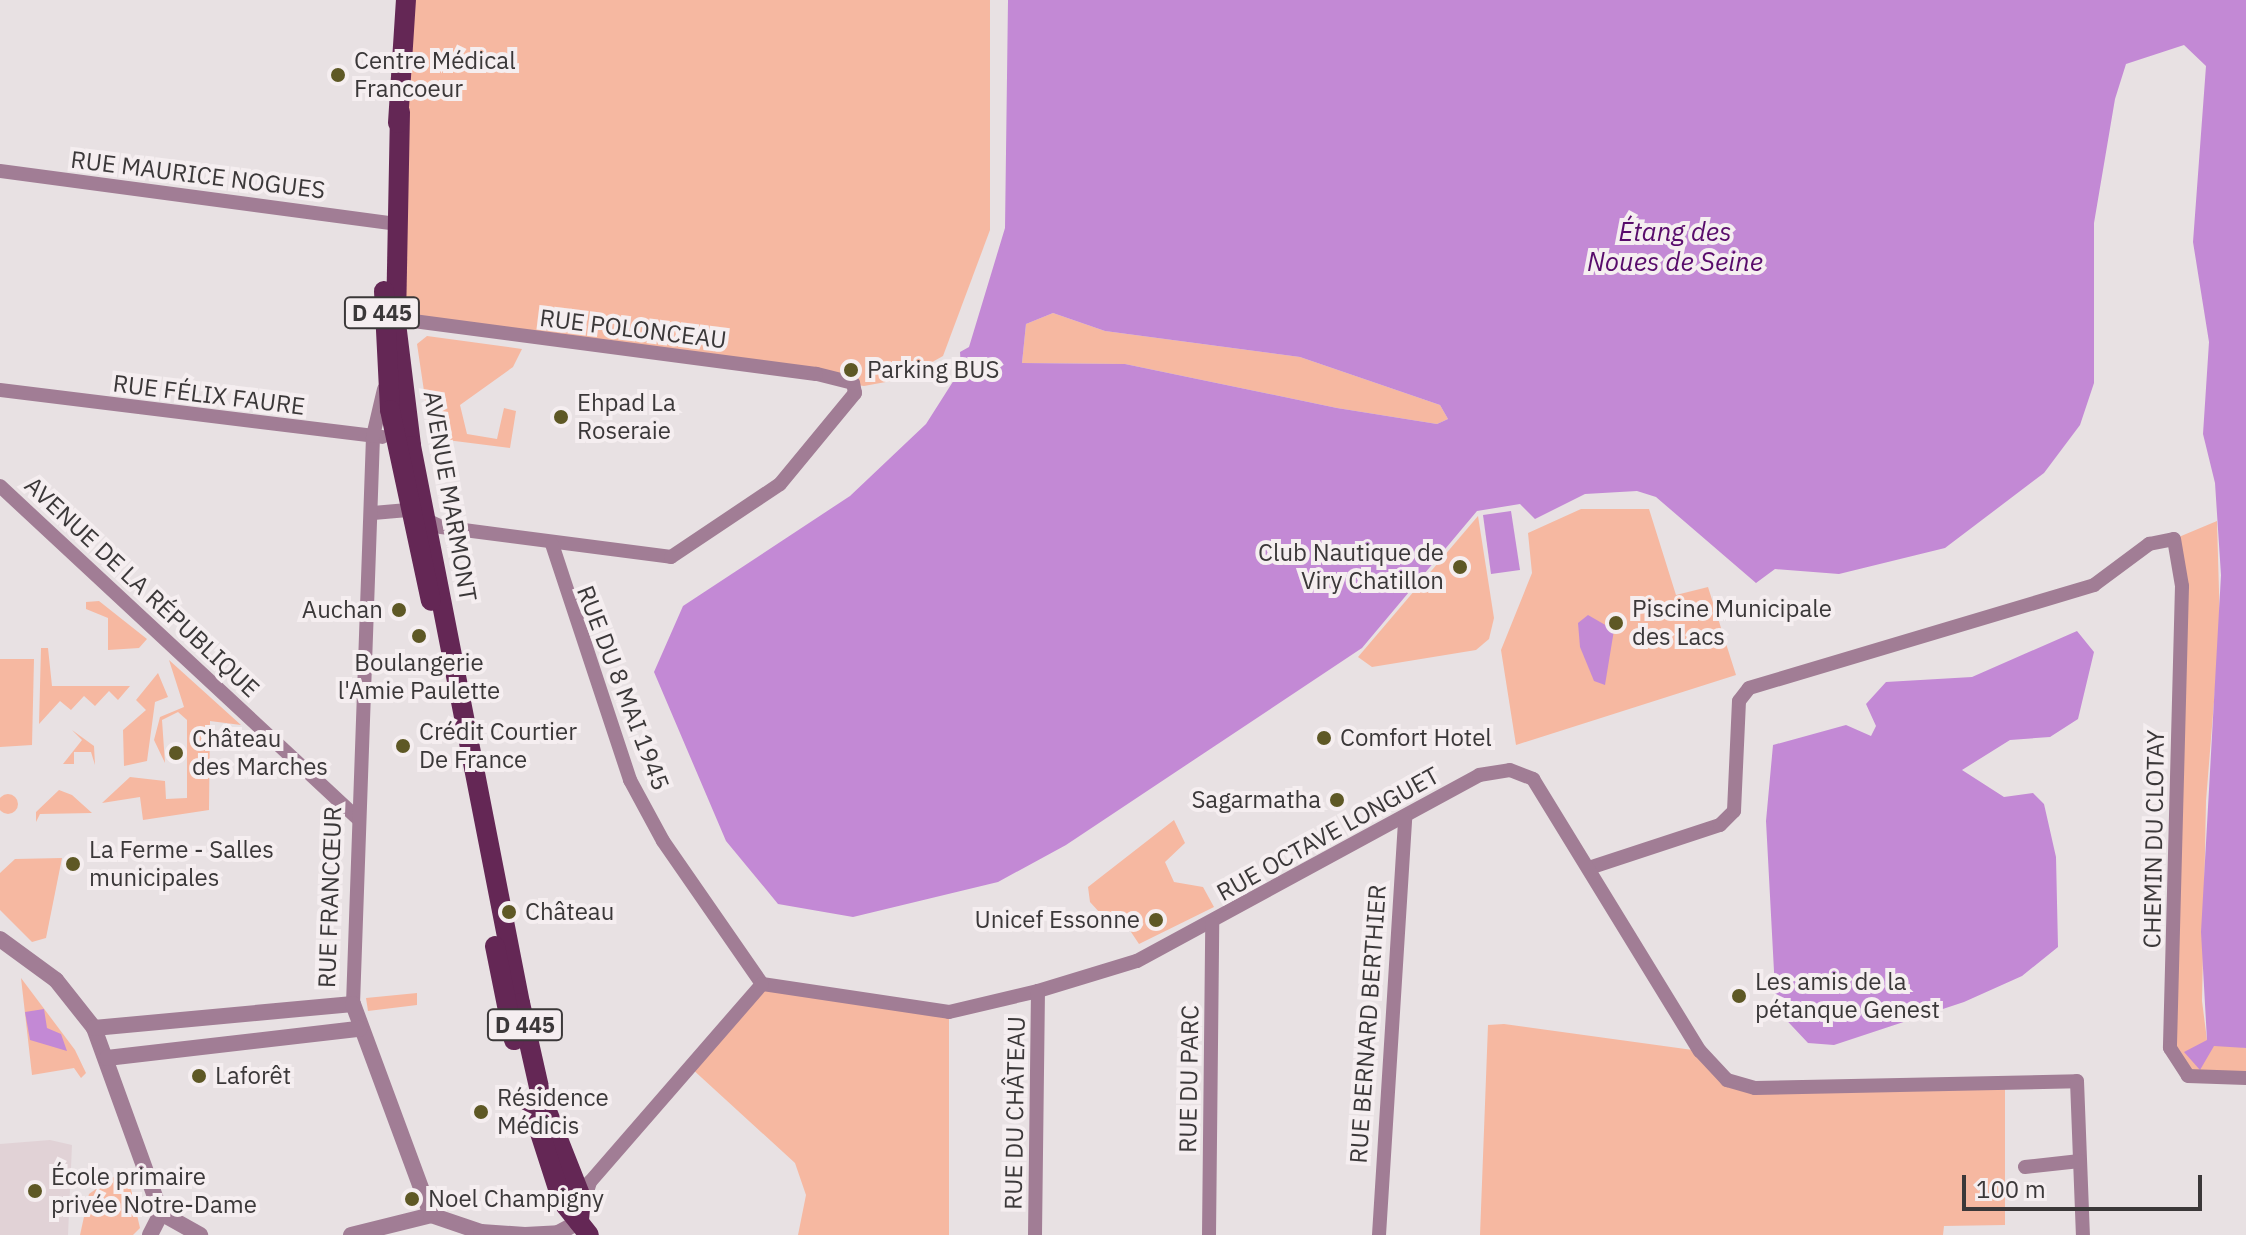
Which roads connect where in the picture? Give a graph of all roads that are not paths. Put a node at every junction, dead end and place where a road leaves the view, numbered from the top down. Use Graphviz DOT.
graph roads {
  1 [pos="406,0"];
  2 [pos="400,112"];
  3 [pos="0,171"];
  4 [pos="389,223"];
  5 [pos="390,316"];
  6 [pos="386,377"];
  7 [pos="0,390"];
  8 [pos="373,436"];
  9 [pos="404,442"];
  10 [pos="0,486"];
  11 [pos="410,512"];
  12 [pos="373,513"];
  13 [pos="430,525"];
  14 [pos="552,544"];
  15 [pos="453,678"];
  16 [pos="1405,817"];
  17 [pos="359,820"];
  18 [pos="481,823"];
  19 [pos="1589,868"];
  20 [pos="1212,924"];
  21 [pos="0,939"];
  22 [pos="762,984"];
  23 [pos="1038,991"];
  24 [pos="353,1004"];
  25 [pos="94,1028"];
  26 [pos="359,1029"];
  27 [pos="107,1058"];
  28 [pos="2246,1078"];
  29 [pos="543,1148"];
  30 [pos="2080,1161"];
  31 [pos="2025,1167"];
  32 [pos="583,1184"];
  33 [pos="161,1213"];
  34 [pos="431,1215"];
  35 [pos="584,1228"];
  36 [pos="464,1232"];
  37 [pos="150,1235"];
  38 [pos="200,1235"];
  39 [pos="351,1235"];
  40 [pos="1035,1235"];
  41 [pos="1209,1235"];
  42 [pos="1379,1235"];
  43 [pos="2083,1235"];
  1 -- 2 [label="main road, RUE FRANCŒUR / D 445"];
  2 -- 4 [label="main road, RUE FRANCŒUR / D 445"];
  2 -- 5 [label="main road, RUE FRANCŒUR / D 445"];
  3 -- 4 [label="street, RUE MAURICE NOGUES"];
  4 -- 5 [label="main road, RUE FRANCŒUR / D 445"];
  5 -- 6 [label="main road, RUE FRANCŒUR / D 445"];
  5 -- 9 [label="main road, AVENUE MARMONT / D 445"];
  5 -- 14 [label="street, RUE POLONCEAU"];
  6 -- 8 [label="street, RUE FRANCŒUR"];
  6 -- 9 [label="main road, RUE FRANCŒUR / D 445"];
  7 -- 8 [label="street, RUE FÉLIX FAURE"];
  8 -- 9 [label="street, RUE FÉLIX FAURE"];
  8 -- 12 [label="street, RUE FRANCŒUR"];
  9 -- 11 [label="main road, RUE FRANCŒUR / D 445"];
  9 -- 13 [label="main road, AVENUE MARMONT / D 445"];
  10 -- 17 [label="street, AVENUE DE LA RÉPUBLIQUE"];
  11 -- 12 [label="street"];
  11 -- 13 [label="street"];
  11 -- 15 [label="main road, AVENUE MARMONT / D 445"];
  12 -- 17 [label="street, RUE FRANCŒUR"];
  13 -- 14 [label="street"];
  13 -- 15 [label="main road, AVENUE MARMONT / D 445"];
  14 -- 22 [label="street, RUE DU 8 MAI 1945"];
  15 -- 18 [label="main road, AVENUE MARMONT / D 445"];
  16 -- 19 [label="street, RUE OCTAVE LONGUET"];
  16 -- 20 [label="street, RUE OCTAVE LONGUET"];
  16 -- 42 [label="street, RUE BERNARD BERTHIER"];
  17 -- 24 [label="street, RUE FRANCŒUR"];
  18 -- 29 [label="main road, AVENUE MARMONT / D 445"];
  18 -- 32 [label="main road, AVENUE MARMONT / D 445"];
  19 -- 28 [label="street, CHEMIN DU CLOTAY"];
  19 -- 30 [label="street"];
  20 -- 23 [label="street, RUE OCTAVE LONGUET"];
  20 -- 41 [label="street, RUE DU PARC"];
  21 -- 25 [label="street"];
  22 -- 23 [label="street, RUE OCTAVE LONGUET"];
  22 -- 32 [label="street"];
  23 -- 40 [label="street, RUE DU CHÂTEAU"];
  24 -- 25 [label="street"];
  24 -- 26 [label="street, RUE FRANCŒUR"];
  25 -- 27 [label="street"];
  26 -- 27 [label="street"];
  26 -- 34 [label="street, RUE FRANCŒUR"];
  27 -- 33 [label="street"];
  29 -- 32 [label="main road, D 445"];
  29 -- 35 [label="main road, AVENUE MARMONT / D 445"];
  30 -- 31 [label="street"];
  30 -- 43 [label="street"];
  32 -- 35 [label="main road, AVENUE MARMONT / D 445"];
  33 -- 37 [label="street"];
  33 -- 38 [label="street"];
  34 -- 36 [label="street"];
  34 -- 39 [label="street"];
  35 -- 36 [label="street"];
}
